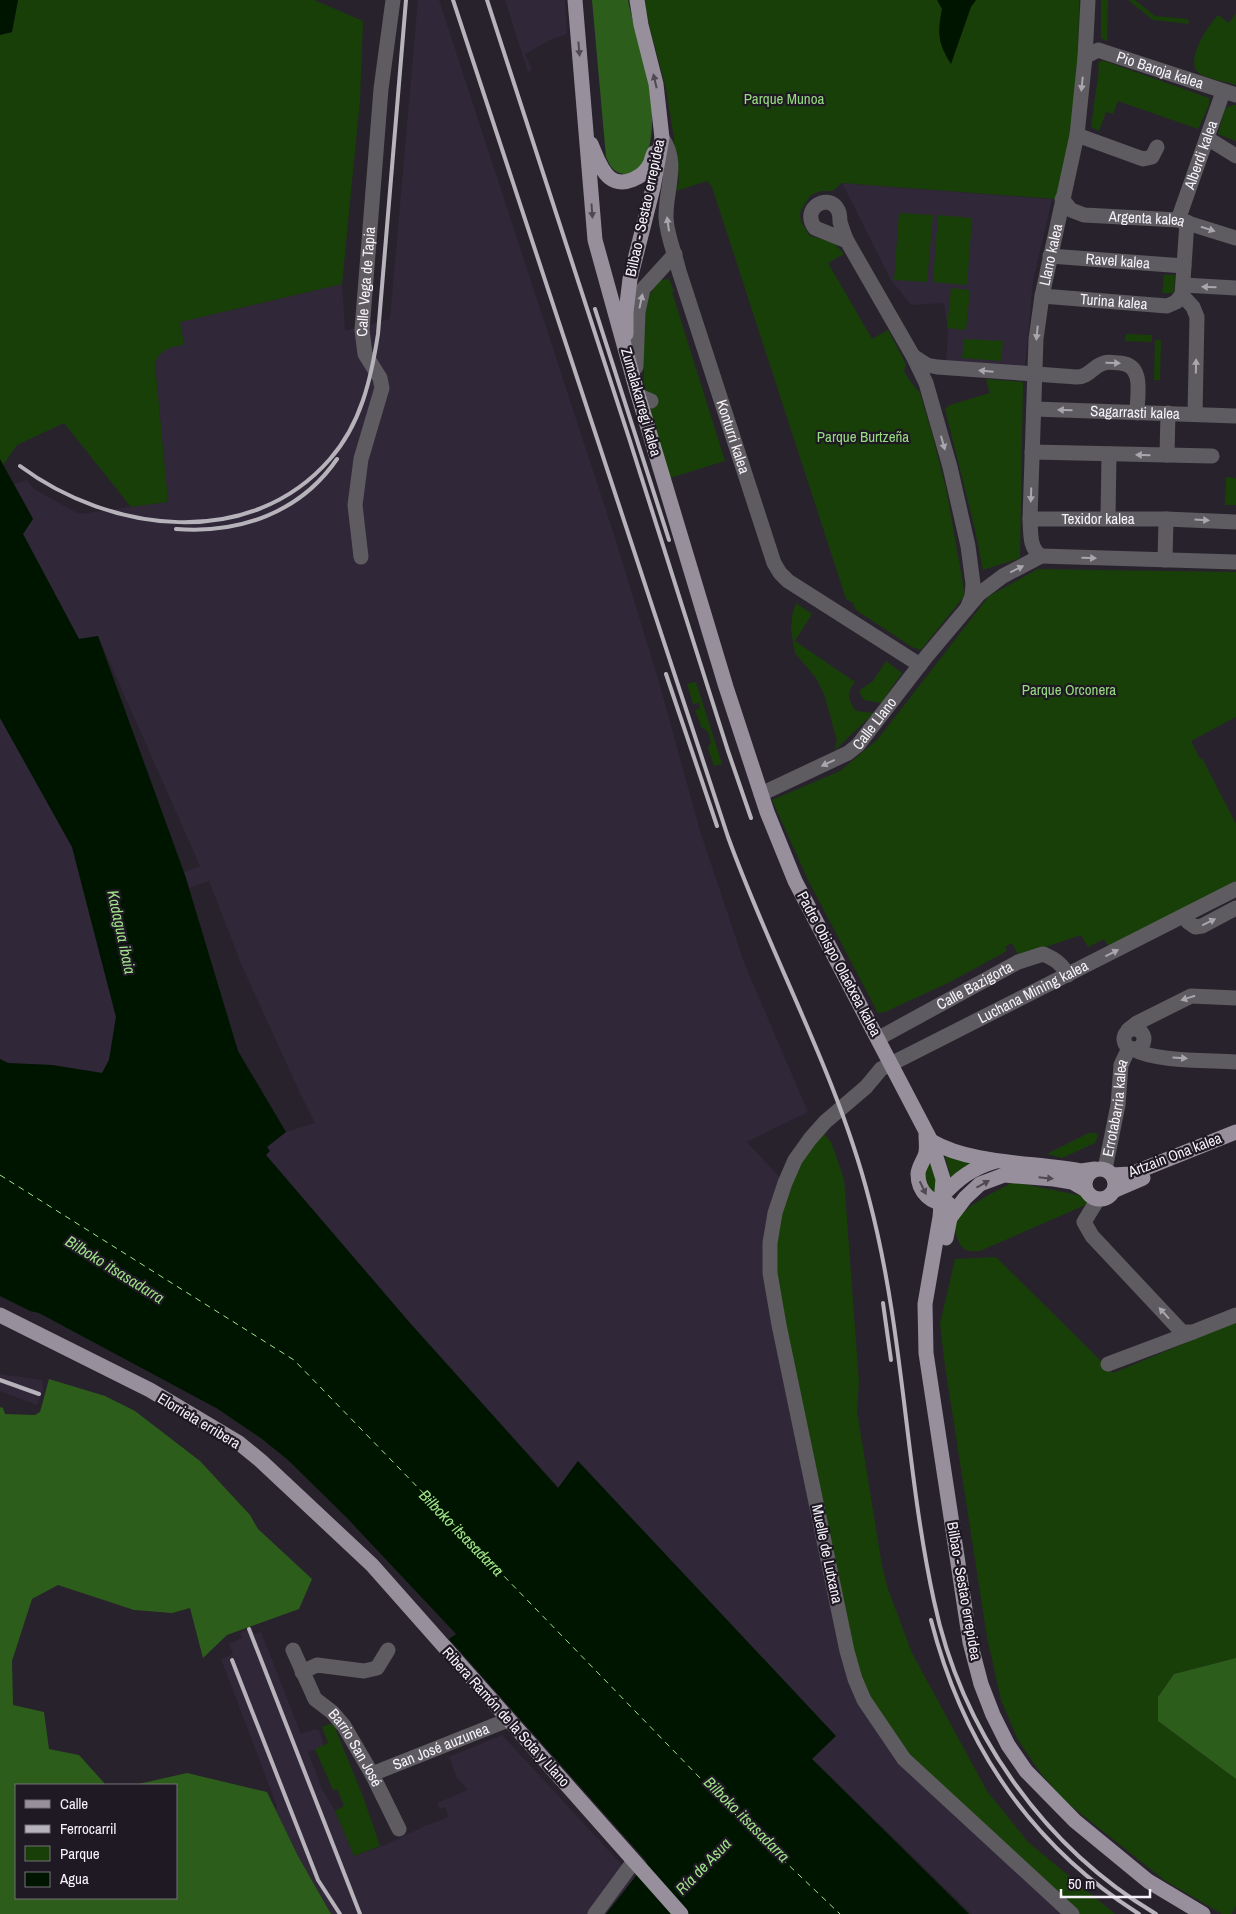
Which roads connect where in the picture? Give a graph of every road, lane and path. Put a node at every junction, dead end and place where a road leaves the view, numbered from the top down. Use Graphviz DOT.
graph roads {
  1 [pos="393,0"];
  2 [pos="576,0"];
  3 [pos="637,0"];
  4 [pos="1088,0"];
  5 [pos="1085,56"];
  6 [pos="1229,93"];
  7 [pos="586,134"];
  8 [pos="662,134"];
  9 [pos="1077,135"];
  10 [pos="1207,138"];
  11 [pos="1157,148"];
  12 [pos="1236,156"];
  13 [pos="1062,199"];
  14 [pos="1182,221"];
  15 [pos="1236,238"];
  16 [pos="847,241"];
  17 [pos="674,254"];
  18 [pos="1050,256"];
  19 [pos="1184,266"];
  20 [pos="658,271"];
  21 [pos="679,271"];
  22 [pos="1236,288"];
  23 [pos="1183,290"];
  24 [pos="1042,296"];
  25 [pos="913,356"];
  26 [pos="636,367"];
  27 [pos="937,367"];
  28 [pos="1034,375"];
  29 [pos="642,395"];
  30 [pos="930,396"];
  31 [pos="1034,409"];
  32 [pos="1137,413"];
  33 [pos="1168,413"];
  34 [pos="1196,414"];
  35 [pos="1236,416"];
  36 [pos="1032,452"];
  37 [pos="1109,454"];
  38 [pos="1167,455"];
  39 [pos="1212,456"];
  40 [pos="1108,518"];
  41 [pos="1030,519"];
  42 [pos="1166,519"];
  43 [pos="1236,522"];
  44 [pos="1041,556"];
  45 [pos="360,557"];
  46 [pos="1165,560"];
  47 [pos="1236,562"];
  48 [pos="972,571"];
  49 [pos="999,579"];
  50 [pos="964,611"];
  51 [pos="920,665"];
  52 [pos="761,794"];
  53 [pos="1236,889"];
  54 [pos="1236,908"];
  55 [pos="1185,915"];
  56 [pos="1068,975"];
  57 [pos="1236,998"];
  58 [pos="879,1038"];
  59 [pos="1131,1049"];
  60 [pos="1236,1062"];
  61 [pos="881,1069"];
  62 [pos="1236,1132"];
  63 [pos="928,1136"];
  64 [pos="1236,1143"];
  65 [pos="1000,1160"];
  66 [pos="1107,1176"];
  67 [pos="1091,1200"];
  68 [pos="946,1202"];
  69 [pos="1236,1314"];
  70 [pos="0,1315"];
  71 [pos="1193,1332"];
  72 [pos="1108,1364"];
  73 [pos="372,1565"];
  74 [pos="293,1650"];
  75 [pos="388,1650"];
  76 [pos="302,1672"];
  77 [pos="508,1720"];
  78 [pos="372,1774"];
  79 [pos="398,1829"];
  80 [pos="637,1865"];
  81 [pos="595,1914"];
  82 [pos="681,1914"];
  83 [pos="1072,1914"];
  84 [pos="1203,1914"];
  1 -- 45 [label="street, Calle Vega de Tapia"];
  2 -- 7 [label="main road, Zumalakarregi kalea, one-way"];
  8 -- 3 [label="main road, Bilbao - Sestao errepidea, one-way"];
  4 -- 5 [label="street, Llano kalea"];
  5 -- 6 [label="street, Pio Baroja kalea"];
  5 -- 9 [label="street, Llano kalea, one-way"];
  6 -- 10 [label="street, Alberdi kalea"];
  7 -- 8 [label="main road"];
  7 -- 29 [label="main road, Zumalakarregi kalea, one-way"];
  17 -- 8 [label="street, Konturri kalea, one-way"];
  8 -- 26 [label="main road, Bilbao - Sestao errepidea"];
  9 -- 11 [label="street"];
  9 -- 13 [label="street, Llano kalea"];
  10 -- 12 [label="street"];
  10 -- 14 [label="street, Alberdi kalea"];
  13 -- 14 [label="street, Argenta kalea"];
  13 -- 18 [label="street, Llano kalea"];
  14 -- 15 [label="street, Argenta kalea, one-way"];
  14 -- 19 [label="street, Alberdi kalea"];
  16 -- 25 [label="street"];
  17 -- 20 [label="street"];
  17 -- 21 [label="street, Konturri kalea"];
  18 -- 19 [label="street, Ravel kalea"];
  18 -- 24 [label="street, Llano kalea"];
  19 -- 23 [label="street, Alberdi kalea"];
  20 -- 21 [label="street"];
  26 -- 20 [label="street, one-way"];
  21 -- 51 [label="street, Konturri kalea"];
  22 -- 23 [label="street, one-way"];
  23 -- 24 [label="street, Turina kalea"];
  34 -- 23 [label="street, one-way"];
  24 -- 28 [label="street, Llano kalea, one-way"];
  25 -- 27 [label="street"];
  25 -- 30 [label="street"];
  26 -- 29 [label="main road, Bilbao - Sestao errepidea"];
  28 -- 27 [label="street, one-way"];
  27 -- 30 [label="street"];
  28 -- 31 [label="street, Llano kalea"];
  28 -- 32 [label="street, one-way"];
  29 -- 52 [label="main road, Zumalakarregi kalea"];
  30 -- 48 [label="street, one-way"];
  32 -- 31 [label="street, Sagarrasti kalea, one-way"];
  31 -- 36 [label="street, Llano kalea"];
  32 -- 33 [label="street, Sagarrasti kalea"];
  33 -- 34 [label="street, Sagarrasti kalea"];
  33 -- 38 [label="street"];
  34 -- 35 [label="street, Sagarrasti kalea"];
  36 -- 37 [label="street"];
  36 -- 41 [label="street, Llano kalea, one-way"];
  38 -- 37 [label="street, one-way"];
  37 -- 40 [label="street"];
  38 -- 39 [label="street"];
  40 -- 41 [label="street, Texidor kalea"];
  40 -- 42 [label="street, Texidor kalea"];
  41 -- 44 [label="street, Llano kalea"];
  42 -- 43 [label="street, Texidor kalea, one-way"];
  42 -- 46 [label="street"];
  44 -- 46 [label="street, one-way"];
  49 -- 44 [label="street, one-way"];
  46 -- 47 [label="street"];
  48 -- 49 [label="street"];
  48 -- 50 [label="street"];
  49 -- 50 [label="street"];
  50 -- 51 [label="street, Calle Llano"];
  51 -- 52 [label="street, Calle Llano, one-way"];
  52 -- 58 [label="main road, Padre Obispo Olaetxea kalea"];
  53 -- 55 [label="street, Luchana Mining kalea"];
  55 -- 54 [label="street, one-way"];
  56 -- 55 [label="street, Luchana Mining kalea, one-way"];
  56 -- 58 [label="street, Calle Bazigorta"];
  56 -- 61 [label="street, Luchana Mining kalea"];
  57 -- 59 [label="street, Errotabarria kalea, one-way"];
  58 -- 63 [label="main road, Padre Obispo Olaetxea kalea"];
  59 -- 60 [label="street, one-way"];
  59 -- 66 [label="street, Errotabarria kalea"];
  61 -- 83 [label="street, Muelle de Lutxana"];
  62 -- 66 [label="main road, Artzain Ona kalea"];
  63 -- 65 [label="main road, Artzain Ona kalea"];
  63 -- 68 [label="main road, Padre Obispo Olaetxea kalea"];
  63 -- 68 [label="main road, one-way"];
  64 -- 66 [label="main road, Artzain Ona kalea"];
  65 -- 66 [label="main road, Artzain Ona kalea"];
  65 -- 68 [label="main road"];
  66 -- 67 [label="main road"];
  66 -- 67 [label="main road"];
  68 -- 67 [label="main road, one-way"];
  71 -- 67 [label="street, one-way"];
  68 -- 84 [label="main road, Bilbao - Sestao errepidea"];
  69 -- 71 [label="street"];
  70 -- 73 [label="main road, Elorrieta erribera"];
  71 -- 72 [label="street"];
  73 -- 77 [label="main road, Ribera Ramón de la Sota y Llano"];
  74 -- 76 [label="street, Barrio San José"];
  75 -- 76 [label="street"];
  76 -- 78 [label="street, Barrio San José"];
  77 -- 78 [label="street, San José auzunea"];
  77 -- 80 [label="main road, Ribera Ramón de la Sota y Llano"];
  78 -- 79 [label="street, Barrio San José"];
  80 -- 81 [label="street"];
  80 -- 82 [label="main road, Ribera Ramón de la Sota y Llano"];
}
